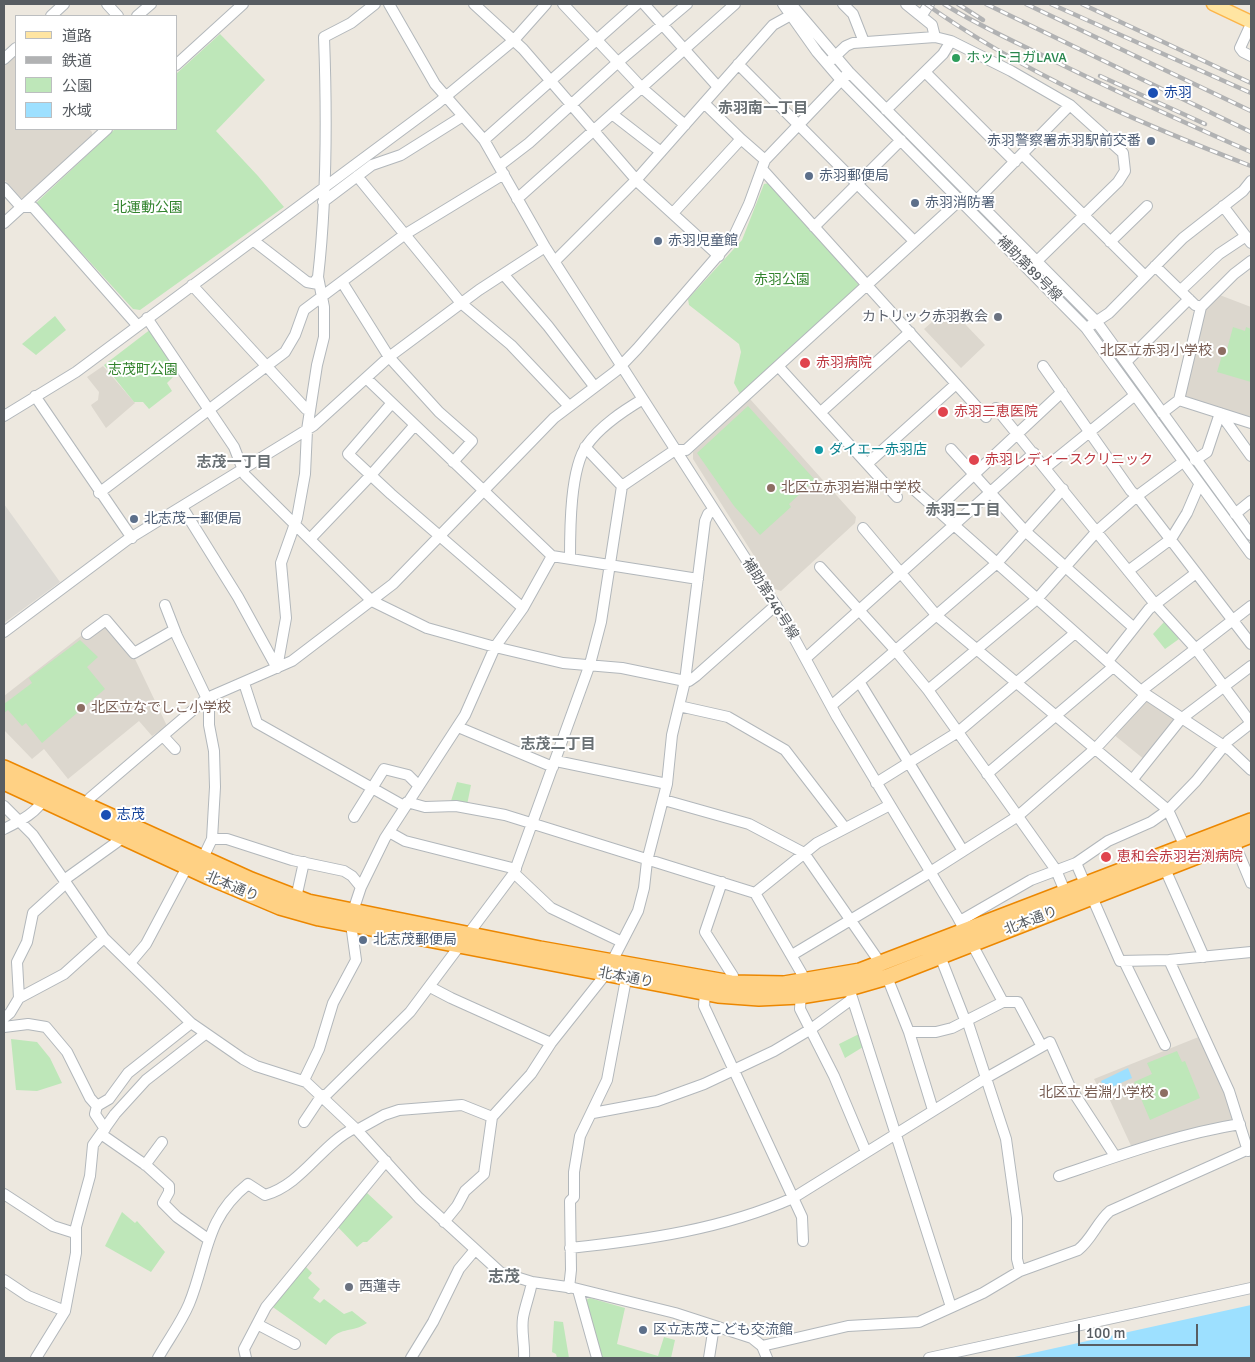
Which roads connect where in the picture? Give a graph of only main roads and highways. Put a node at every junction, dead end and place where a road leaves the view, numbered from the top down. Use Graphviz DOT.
graph roads {
  1 [pos="1212,4"];
  2 [pos="1251,23"];
  3 [pos="4,768"];
  4 [pos="4,782"];
  5 [pos="47,795"];
  6 [pos="83,812"];
  7 [pos="1251,821"];
  8 [pos="1251,835"];
  9 [pos="195,866"];
  10 [pos="1089,892"];
  11 [pos="352,917"];
  12 [pos="965,933"];
  13 [pos="608,968"];
  14 [pos="884,970"];
  15 [pos="801,989"];
  1 -- 2 [label="main road"];
  3 -- 5 [label="highway, 北本通り"];
  4 -- 5 [label="highway, 北本通り"];
  5 -- 6 [label="highway, 北本通り"];
  6 -- 9 [label="highway, 北本通り"];
  6 -- 9 [label="highway, 北本通り"];
  7 -- 10 [label="highway, 北本通り"];
  8 -- 10 [label="highway, 北本通り"];
  9 -- 11 [label="highway, 北本通り"];
  9 -- 11 [label="highway, 北本通り"];
  10 -- 12 [label="highway, 北本通り"];
  10 -- 12 [label="highway, 北本通り"];
  11 -- 13 [label="highway, 北本通り"];
  11 -- 13 [label="highway, 北本通り"];
  12 -- 14 [label="highway, 北本通り"];
  12 -- 14 [label="highway, 北本通り"];
  13 -- 15 [label="highway, 北本通り"];
  13 -- 15 [label="highway, 北本通り"];
  14 -- 15 [label="highway, 北本通り"];
  14 -- 15 [label="highway, 北本通り"];
}
